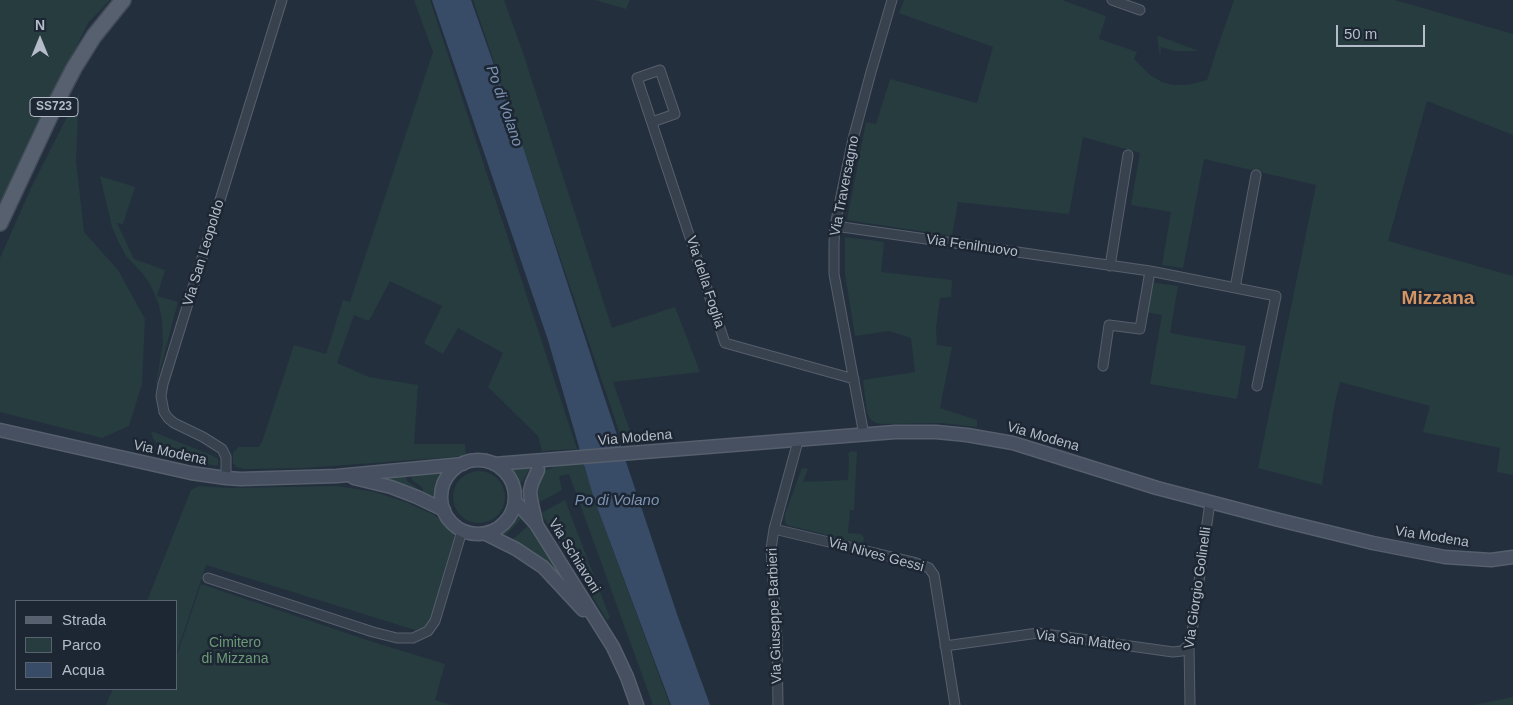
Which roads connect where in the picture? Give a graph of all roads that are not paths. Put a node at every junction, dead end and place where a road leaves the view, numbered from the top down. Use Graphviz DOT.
graph roads {
  1 [pos="123,0"];
  2 [pos="282,0"];
  3 [pos="892,0"];
  4 [pos="1112,0"];
  5 [pos="1140,10"];
  6 [pos="652,122"];
  7 [pos="1128,155"];
  8 [pos="1256,175"];
  9 [pos="0,224"];
  10 [pos="835,226"];
  11 [pos="1110,266"];
  12 [pos="1150,271"];
  13 [pos="1235,288"];
  14 [pos="1103,366"];
  15 [pos="854,379"];
  16 [pos="1257,386"];
  17 [pos="0,430"];
  18 [pos="864,435"];
  19 [pos="798,440"];
  20 [pos="553,459"];
  21 [pos="463,464"];
  22 [pos="494,464"];
  23 [pos="538,470"];
  24 [pos="337,476"];
  25 [pos="226,478"];
  26 [pos="515,497"];
  27 [pos="1210,502"];
  28 [pos="444,510"];
  29 [pos="536,524"];
  30 [pos="774,529"];
  31 [pos="462,531"];
  32 [pos="486,534"];
  33 [pos="1513,557"];
  34 [pos="208,578"];
  35 [pos="602,631"];
  36 [pos="1189,645"];
  37 [pos="946,646"];
  38 [pos="637,705"];
  39 [pos="778,705"];
  40 [pos="954,705"];
  41 [pos="1190,705"];
  1 -- 9 [label="main road, SS723"];
  2 -- 25 [label="street, Via San Leopoldo"];
  3 -- 10 [label="street, Via Traversagno"];
  4 -- 5 [label="street"];
  6 -- 6 [label="street, Via della Foglia"];
  6 -- 15 [label="street, Via della Foglia"];
  7 -- 11 [label="street"];
  8 -- 13 [label="street"];
  10 -- 11 [label="street, Via Fenilnuovo"];
  10 -- 15 [label="street, Via Traversagno"];
  11 -- 12 [label="street, Via Fenilnuovo"];
  12 -- 13 [label="street, Via Fenilnuovo"];
  12 -- 14 [label="street"];
  13 -- 16 [label="street, Via Fenilnuovo"];
  15 -- 18 [label="street, Via Traversagno"];
  17 -- 25 [label="main road, Via Modena"];
  18 -- 19 [label="main road, Via Modena"];
  18 -- 27 [label="main road, Via Modena"];
  19 -- 20 [label="main road, Via Modena"];
  19 -- 30 [label="street, Via Giuseppe Barbieri"];
  20 -- 22 [label="main road, Via Modena"];
  20 -- 23 [label="main road"];
  21 -- 22 [label="main road, Via Modena"];
  21 -- 24 [label="main road, Via Modena"];
  21 -- 28 [label="main road"];
  22 -- 26 [label="main road"];
  23 -- 26 [label="main road"];
  23 -- 29 [label="main road"];
  24 -- 25 [label="main road, Via Modena"];
  24 -- 28 [label="main road, Via Modena"];
  26 -- 29 [label="main road, Via Schiavoni"];
  26 -- 32 [label="main road"];
  27 -- 33 [label="main road, Via Modena"];
  27 -- 36 [label="street, Via Giorgio Golinelli"];
  28 -- 31 [label="main road, Via Modena"];
  29 -- 35 [label="main road, Via Schiavoni"];
  30 -- 37 [label="street, Via Nives Gessi"];
  30 -- 39 [label="street, Via Giuseppe Barbieri"];
  31 -- 32 [label="main road"];
  31 -- 34 [label="street"];
  32 -- 35 [label="main road, Via Schiavoni"];
  35 -- 38 [label="main road, Via Schiavoni"];
  36 -- 37 [label="street, Via San Matteo"];
  36 -- 41 [label="street, Via Giorgio Golinelli"];
  37 -- 40 [label="street, Via Nives Gessi"];
}
